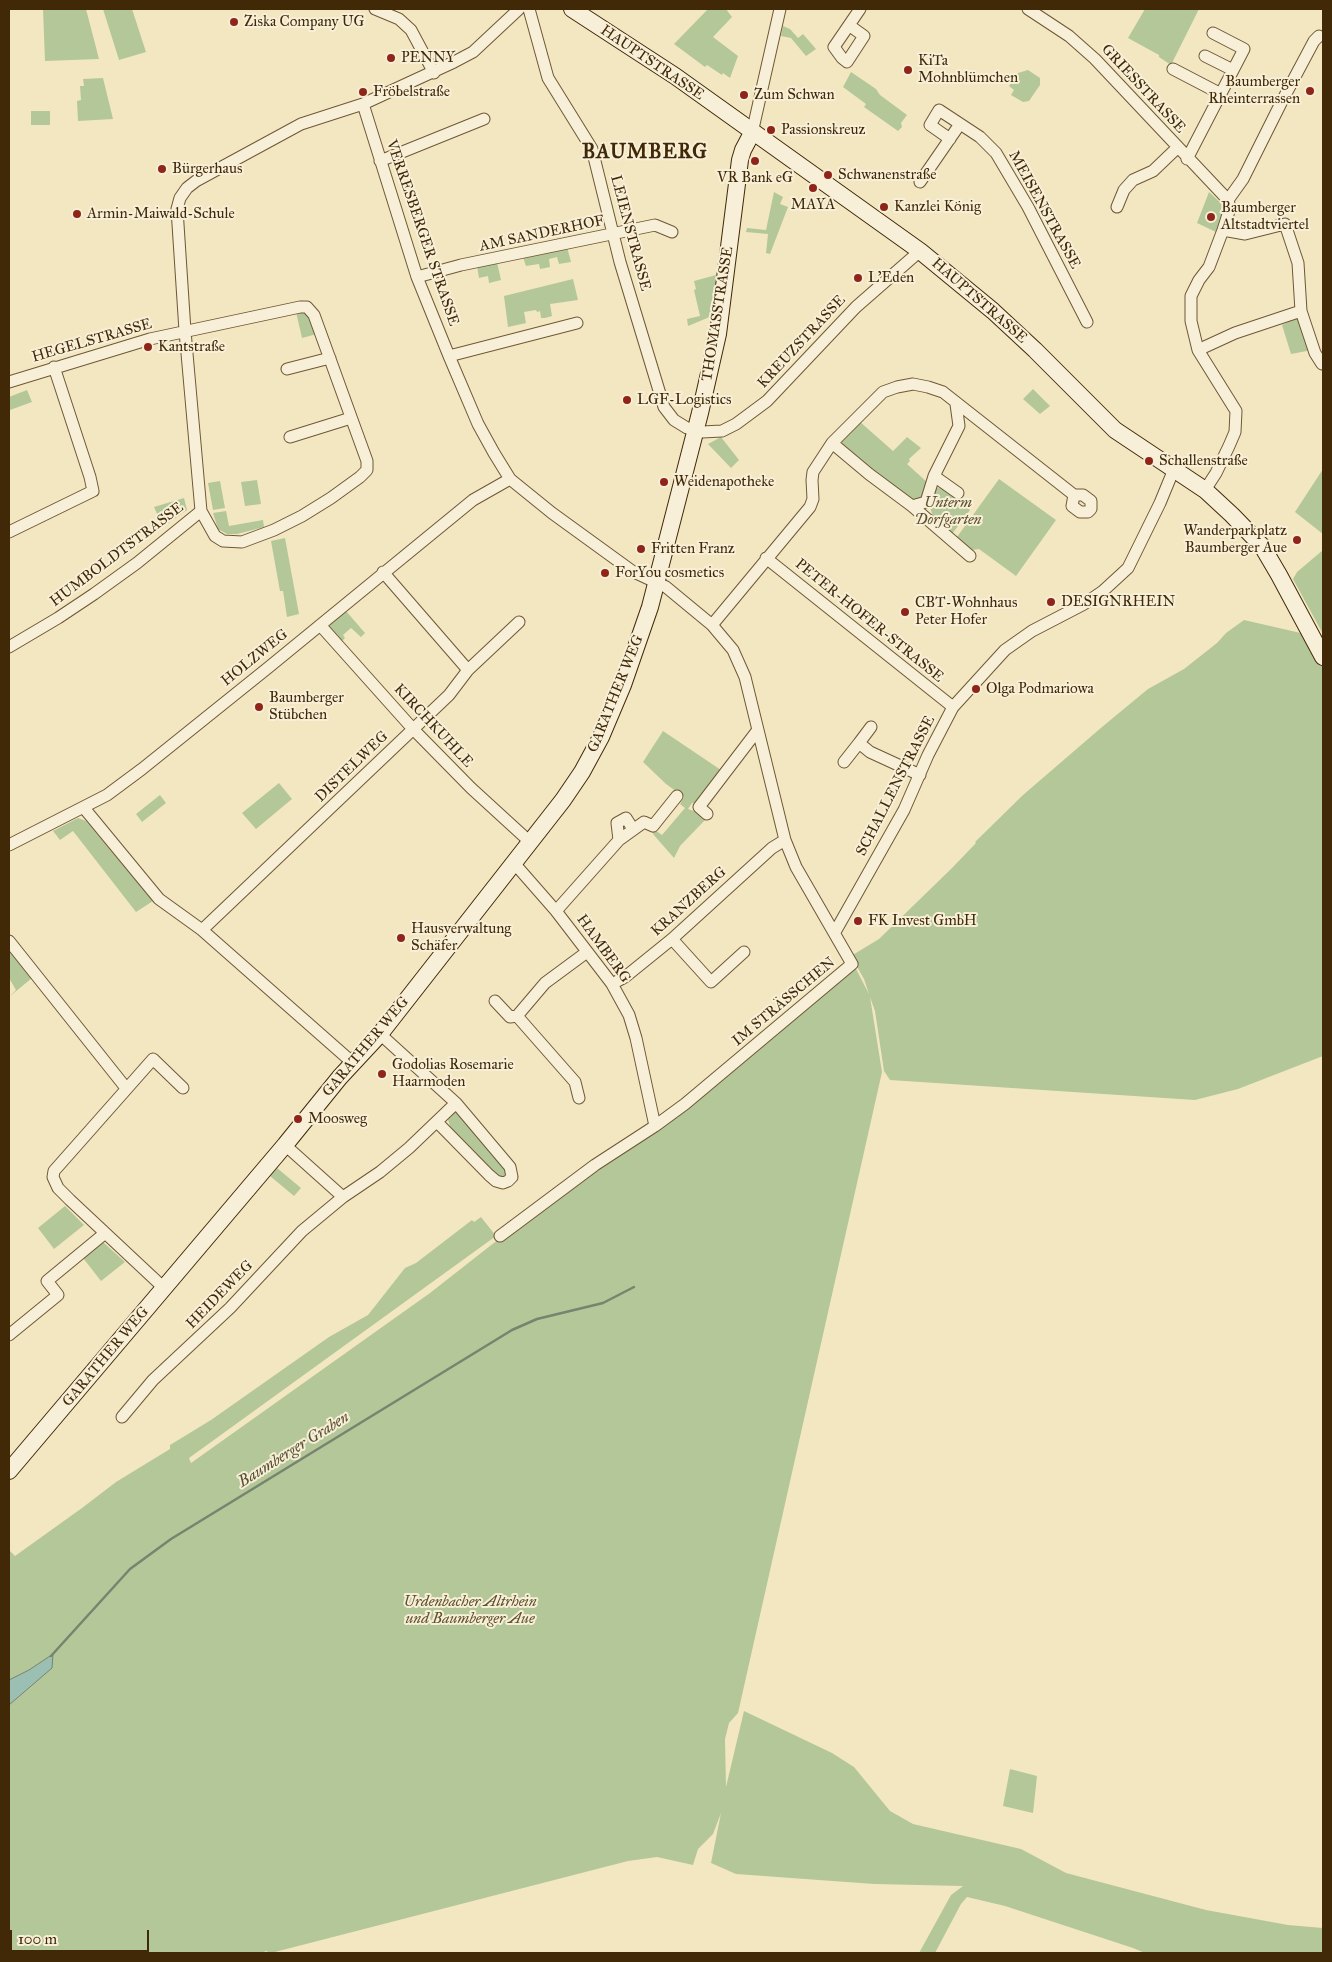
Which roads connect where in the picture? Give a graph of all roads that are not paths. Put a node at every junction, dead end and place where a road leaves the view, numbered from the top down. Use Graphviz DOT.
graph roads {
  1 [pos="375,9"];
  2 [pos="519,9"];
  3 [pos="529,9"];
  4 [pos="572,9"];
  5 [pos="780,9"];
  6 [pos="860,9"];
  7 [pos="1028,9"];
  8 [pos="850,26"];
  9 [pos="1213,33"];
  10 [pos="1319,36"];
  11 [pos="1205,56"];
  12 [pos="1173,69"];
  13 [pos="1233,70"];
  14 [pos="434,73"];
  15 [pos="1221,94"];
  16 [pos="363,104"];
  17 [pos="484,119"];
  18 [pos="960,124"];
  19 [pos="752,133"];
  20 [pos="950,139"];
  21 [pos="1177,148"];
  22 [pos="1187,159"];
  23 [pos="380,161"];
  24 [pos="920,182"];
  25 [pos="1228,200"];
  26 [pos="1117,207"];
  27 [pos="1224,230"];
  28 [pos="672,232"];
  29 [pos="614,234"];
  30 [pos="920,251"];
  31 [pos="417,277"];
  32 [pos="1301,311"];
  33 [pos="1087,322"];
  34 [pos="577,323"];
  35 [pos="185,331"];
  36 [pos="1198,350"];
  37 [pos="449,356"];
  38 [pos="330,358"];
  39 [pos="1322,364"];
  40 [pos="54,367"];
  41 [pos="287,369"];
  42 [pos="9,382"];
  43 [pos="956,404"];
  44 [pos="974,417"];
  45 [pos="351,418"];
  46 [pos="959,426"];
  47 [pos="695,431"];
  48 [pos="290,437"];
  49 [pos="832,443"];
  50 [pos="1174,469"];
  51 [pos="934,476"];
  52 [pos="510,478"];
  53 [pos="1205,490"];
  54 [pos="958,493"];
  55 [pos="1074,495"];
  56 [pos="926,502"];
  57 [pos="912,506"];
  58 [pos="202,511"];
  59 [pos="930,521"];
  60 [pos="9,532"];
  61 [pos="970,556"];
  62 [pos="766,558"];
  63 [pos="383,572"];
  64 [pos="656,582"];
  65 [pos="519,622"];
  66 [pos="320,624"];
  67 [pos="712,625"];
  68 [pos="9,647"];
  69 [pos="1323,657"];
  70 [pos="468,670"];
  71 [pos="953,707"];
  72 [pos="871,727"];
  73 [pos="413,729"];
  74 [pos="757,731"];
  75 [pos="859,743"];
  76 [pos="844,762"];
  77 [pos="920,775"];
  78 [pos="677,796"];
  79 [pos="84,808"];
  80 [pos="706,814"];
  81 [pos="784,840"];
  82 [pos="530,842"];
  83 [pos="9,845"];
  84 [pos="514,863"];
  85 [pos="848,908"];
  86 [pos="821,909"];
  87 [pos="556,911"];
  88 [pos="202,930"];
  89 [pos="834,932"];
  90 [pos="672,939"];
  91 [pos="9,941"];
  92 [pos="587,952"];
  93 [pos="744,952"];
  94 [pos="612,984"];
  95 [pos="495,1001"];
  96 [pos="517,1016"];
  97 [pos="380,1034"];
  98 [pos="353,1063"];
  99 [pos="126,1088"];
  100 [pos="183,1088"];
  101 [pos="580,1098"];
  102 [pos="456,1103"];
  103 [pos="438,1122"];
  104 [pos="655,1126"];
  105 [pos="285,1146"];
  106 [pos="343,1196"];
  107 [pos="104,1234"];
  108 [pos="500,1236"];
  109 [pos="164,1288"];
  110 [pos="9,1335"];
  111 [pos="122,1418"];
  112 [pos="9,1471"];
  1 -- 14 [label="street"];
  2 -- 14 [label="street, HUMBOLDTSTRASSE"];
  3 -- 29 [label="street, LEIENSTRASSE"];
  4 -- 19 [label="street, HAUPTSTRASSE"];
  5 -- 19 [label="street"];
  6 -- 8 [label="street"];
  7 -- 21 [label="street, GRIESSTRASSE"];
  9 -- 13 [label="street"];
  10 -- 25 [label="street"];
  11 -- 13 [label="street"];
  12 -- 15 [label="street"];
  13 -- 15 [label="street"];
  14 -- 16 [label="street, HUMBOLDTSTRASSE"];
  15 -- 22 [label="street"];
  16 -- 23 [label="street, VERRESBERGER STRASSE"];
  16 -- 35 [label="street, HUMBOLDTSTRASSE"];
  17 -- 23 [label="street"];
  18 -- 20 [label="street"];
  18 -- 20 [label="street, MEISENSTRASSE"];
  18 -- 33 [label="street, MEISENSTRASSE"];
  19 -- 30 [label="street, HAUPTSTRASSE"];
  19 -- 47 [label="street, THOMASSTRASSE"];
  20 -- 24 [label="street"];
  21 -- 22 [label="street, GRIESSTRASSE"];
  21 -- 26 [label="street"];
  22 -- 25 [label="street, GRIESSTRASSE"];
  23 -- 31 [label="street, VERRESBERGER STRASSE"];
  25 -- 27 [label="street"];
  27 -- 32 [label="street"];
  27 -- 36 [label="street"];
  28 -- 29 [label="street, AM SANDERHOF"];
  29 -- 31 [label="street, AM SANDERHOF"];
  29 -- 47 [label="street, LEIENSTRASSE"];
  30 -- 47 [label="street, KREUZSTRASSE"];
  30 -- 50 [label="street, HAUPTSTRASSE"];
  31 -- 37 [label="street, VERRESBERGER STRASSE"];
  32 -- 36 [label="street"];
  32 -- 39 [label="street"];
  34 -- 37 [label="street"];
  35 -- 38 [label="street, HEGELSTRASSE"];
  35 -- 40 [label="street, HEGELSTRASSE"];
  35 -- 58 [label="street, HUMBOLDTSTRASSE"];
  36 -- 53 [label="street"];
  37 -- 52 [label="street, VERRESBERGER STRASSE"];
  38 -- 41 [label="street"];
  38 -- 45 [label="street"];
  40 -- 42 [label="street, HEGELSTRASSE"];
  40 -- 60 [label="street"];
  43 -- 44 [label="street"];
  43 -- 46 [label="street"];
  43 -- 49 [label="street"];
  44 -- 46 [label="street"];
  44 -- 55 [label="street"];
  45 -- 48 [label="street"];
  45 -- 58 [label="street"];
  46 -- 51 [label="street"];
  47 -- 64 [label="street, THOMASSTRASSE"];
  49 -- 57 [label="street"];
  49 -- 62 [label="street"];
  50 -- 53 [label="street, HAUPTSTRASSE"];
  50 -- 71 [label="street, SCHALLENSTRASSE"];
  51 -- 54 [label="street"];
  51 -- 56 [label="street"];
  52 -- 63 [label="street, HOLZWEG"];
  52 -- 64 [label="street, VERRESBERGER STRASSE"];
  53 -- 69 [label="street, HAUPTSTRASSE"];
  56 -- 57 [label="street"];
  56 -- 59 [label="street"];
  57 -- 59 [label="street"];
  58 -- 68 [label="street, HUMBOLDTSTRASSE"];
  59 -- 61 [label="street"];
  62 -- 67 [label="street"];
  62 -- 71 [label="street, PETER-HOFER-STRASSE"];
  63 -- 66 [label="street, HOLZWEG"];
  63 -- 70 [label="street"];
  64 -- 67 [label="street, IM STRÄSSCHEN"];
  64 -- 82 [label="street, GARATHER WEG"];
  65 -- 70 [label="street, DISTELWEG"];
  66 -- 73 [label="street, KIRCHKUHLE"];
  66 -- 79 [label="street, HOLZWEG"];
  67 -- 74 [label="street, IM STRÄSSCHEN"];
  70 -- 73 [label="street, DISTELWEG"];
  71 -- 77 [label="street, SCHALLENSTRASSE"];
  72 -- 75 [label="street"];
  73 -- 82 [label="street, KIRCHKUHLE"];
  73 -- 88 [label="street, DISTELWEG"];
  74 -- 80 [label="street"];
  74 -- 81 [label="street, IM STRÄSSCHEN"];
  75 -- 76 [label="street"];
  75 -- 77 [label="street"];
  77 -- 85 [label="street, SCHALLENSTRASSE"];
  78 -- 87 [label="street"];
  79 -- 83 [label="street, HOLZWEG"];
  79 -- 88 [label="street"];
  81 -- 86 [label="street, IM STRÄSSCHEN"];
  81 -- 90 [label="street, KRANZBERG"];
  82 -- 84 [label="street, GARATHER WEG"];
  84 -- 87 [label="street, HAMBERG"];
  84 -- 97 [label="street, GARATHER WEG"];
  85 -- 86 [label="street"];
  85 -- 89 [label="street, SCHALLENSTRASSE"];
  86 -- 89 [label="street, IM STRÄSSCHEN"];
  87 -- 92 [label="street, HAMBERG"];
  88 -- 98 [label="street"];
  89 -- 104 [label="street, IM STRÄSSCHEN"];
  90 -- 93 [label="street"];
  90 -- 94 [label="street, KRANZBERG"];
  91 -- 99 [label="street"];
  92 -- 94 [label="street, HAMBERG"];
  92 -- 96 [label="street"];
  94 -- 104 [label="street, HAMBERG"];
  95 -- 96 [label="street"];
  96 -- 101 [label="street"];
  97 -- 98 [label="street, GARATHER WEG"];
  97 -- 102 [label="street"];
  98 -- 105 [label="street, GARATHER WEG"];
  99 -- 100 [label="street"];
  99 -- 107 [label="street"];
  102 -- 103 [label="street, HEIDEWEG"];
  102 -- 103 [label="street"];
  103 -- 106 [label="street, HEIDEWEG"];
  104 -- 108 [label="street, IM STRÄSSCHEN"];
  105 -- 106 [label="street"];
  105 -- 109 [label="street, GARATHER WEG"];
  106 -- 111 [label="street, HEIDEWEG"];
  107 -- 109 [label="street"];
  107 -- 110 [label="street"];
  109 -- 112 [label="street, GARATHER WEG"];
}
